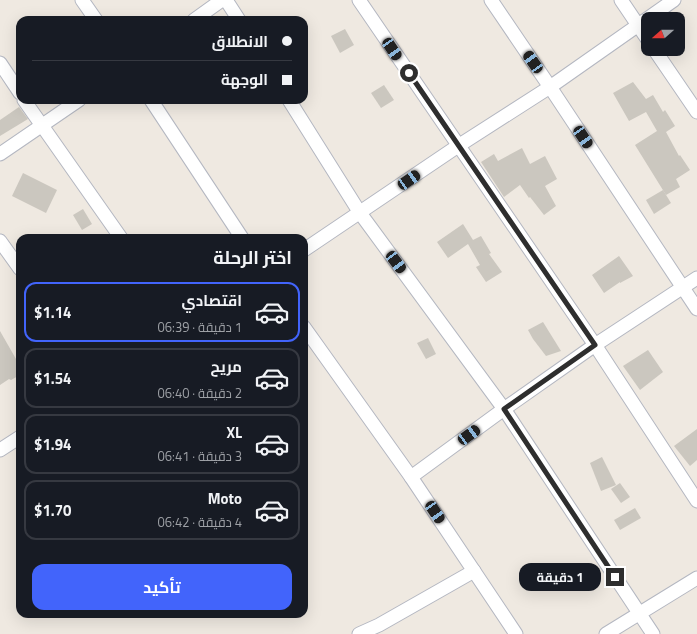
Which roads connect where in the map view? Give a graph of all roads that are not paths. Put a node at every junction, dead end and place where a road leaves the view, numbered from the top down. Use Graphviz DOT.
graph roads {
  1 [pos="82,0"];
  2 [pos="222,0"];
  3 [pos="226,0"];
  4 [pos="359,0"];
  5 [pos="491,0"];
  6 [pos="621,0"];
  7 [pos="674,0"];
  8 [pos="93,16"];
  9 [pos="200,16"];
  10 [pos="236,16"];
  11 [pos="638,26"];
  12 [pos="641,30"];
  13 [pos="659,56"];
  14 [pos="0,64"];
  15 [pos="550,87"];
  16 [pos="16,88"];
  17 [pos="27,104"];
  18 [pos="73,104"];
  19 [pos="153,104"];
  20 [pos="292,104"];
  21 [pos="697,112"];
  22 [pos="41,126"];
  23 [pos="458,146"];
  24 [pos="0,154"];
  25 [pos="360,213"];
  26 [pos="118,234"];
  27 [pos="239,234"];
  28 [pos="0,241"];
  29 [pos="308,247"];
  30 [pos="16,263"];
  31 [pos="697,278"];
  32 [pos="683,287"];
  33 [pos="697,308"];
  34 [pos="308,333"];
  35 [pos="595,345"];
  36 [pos="504,409"];
  37 [pos="16,440"];
  38 [pos="0,450"];
  39 [pos="411,477"];
  40 [pos="697,501"];
  41 [pos="474,571"];
  42 [pos="697,578"];
  43 [pos="639,613"];
  44 [pos="382,630"];
  45 [pos="359,634"];
  46 [pos="516,634"];
  47 [pos="606,634"];
  48 [pos="653,634"];
  1 -- 8 [label="street"];
  2 -- 9 [label="street"];
  3 -- 10 [label="street"];
  4 -- 23 [label="street"];
  5 -- 15 [label="street"];
  6 -- 11 [label="street"];
  7 -- 11 [label="street"];
  11 -- 12 [label="street"];
  11 -- 15 [label="street"];
  13 -- 21 [label="street"];
  14 -- 16 [label="street"];
  15 -- 23 [label="street"];
  15 -- 32 [label="street"];
  17 -- 22 [label="street"];
  18 -- 22 [label="street"];
  19 -- 27 [label="street"];
  20 -- 25 [label="street"];
  22 -- 24 [label="street"];
  22 -- 26 [label="street"];
  23 -- 25 [label="street"];
  23 -- 35 [label="street"];
  25 -- 29 [label="street"];
  25 -- 36 [label="street"];
  28 -- 30 [label="street"];
  31 -- 32 [label="street"];
  32 -- 33 [label="street"];
  32 -- 35 [label="street"];
  34 -- 39 [label="street"];
  35 -- 36 [label="street"];
  35 -- 40 [label="street"];
  36 -- 39 [label="street"];
  36 -- 43 [label="street"];
  37 -- 38 [label="street"];
  39 -- 41 [label="street"];
  41 -- 44 [label="street"];
  41 -- 46 [label="street"];
  42 -- 43 [label="street"];
  43 -- 47 [label="street"];
  43 -- 48 [label="street"];
  44 -- 45 [label="street"];
}
